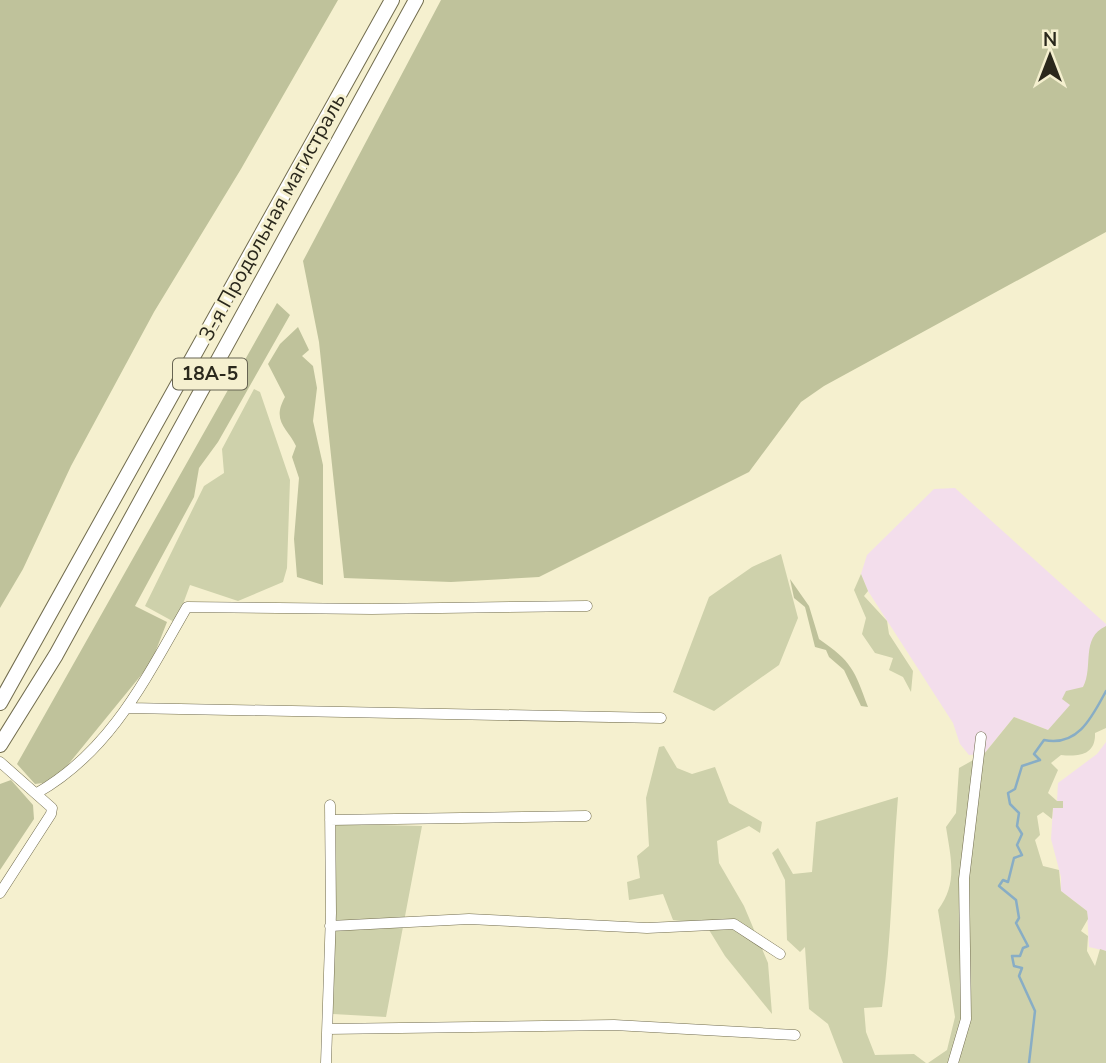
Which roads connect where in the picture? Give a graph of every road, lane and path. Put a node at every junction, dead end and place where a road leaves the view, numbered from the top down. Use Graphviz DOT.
graph roads {
  1 [pos="392,0"];
  2 [pos="416,0"];
  3 [pos="587,606"];
  4 [pos="0,703"];
  5 [pos="129,708"];
  6 [pos="661,718"];
  7 [pos="981,737"];
  8 [pos="0,746"];
  9 [pos="0,762"];
  10 [pos="37,793"];
  11 [pos="330,805"];
  12 [pos="586,816"];
  13 [pos="330,820"];
  14 [pos="0,894"];
  15 [pos="330,926"];
  16 [pos="780,954"];
  17 [pos="327,1029"];
  18 [pos="795,1035"];
  19 [pos="326,1063"];
  20 [pos="953,1063"];
  1 -- 4 [label="highway, 3-я Продольная магистраль / 18А-5"];
  2 -- 8 [label="highway, 3-я Продольная магистраль / 18А-5"];
  3 -- 5 [label="street"];
  5 -- 6 [label="street"];
  5 -- 10 [label="street"];
  7 -- 20 [label="street"];
  9 -- 10 [label="street"];
  10 -- 14 [label="street"];
  11 -- 13 [label="street"];
  12 -- 13 [label="street"];
  13 -- 15 [label="street"];
  15 -- 16 [label="street"];
  15 -- 17 [label="street"];
  17 -- 18 [label="street"];
  17 -- 19 [label="street"];
}
